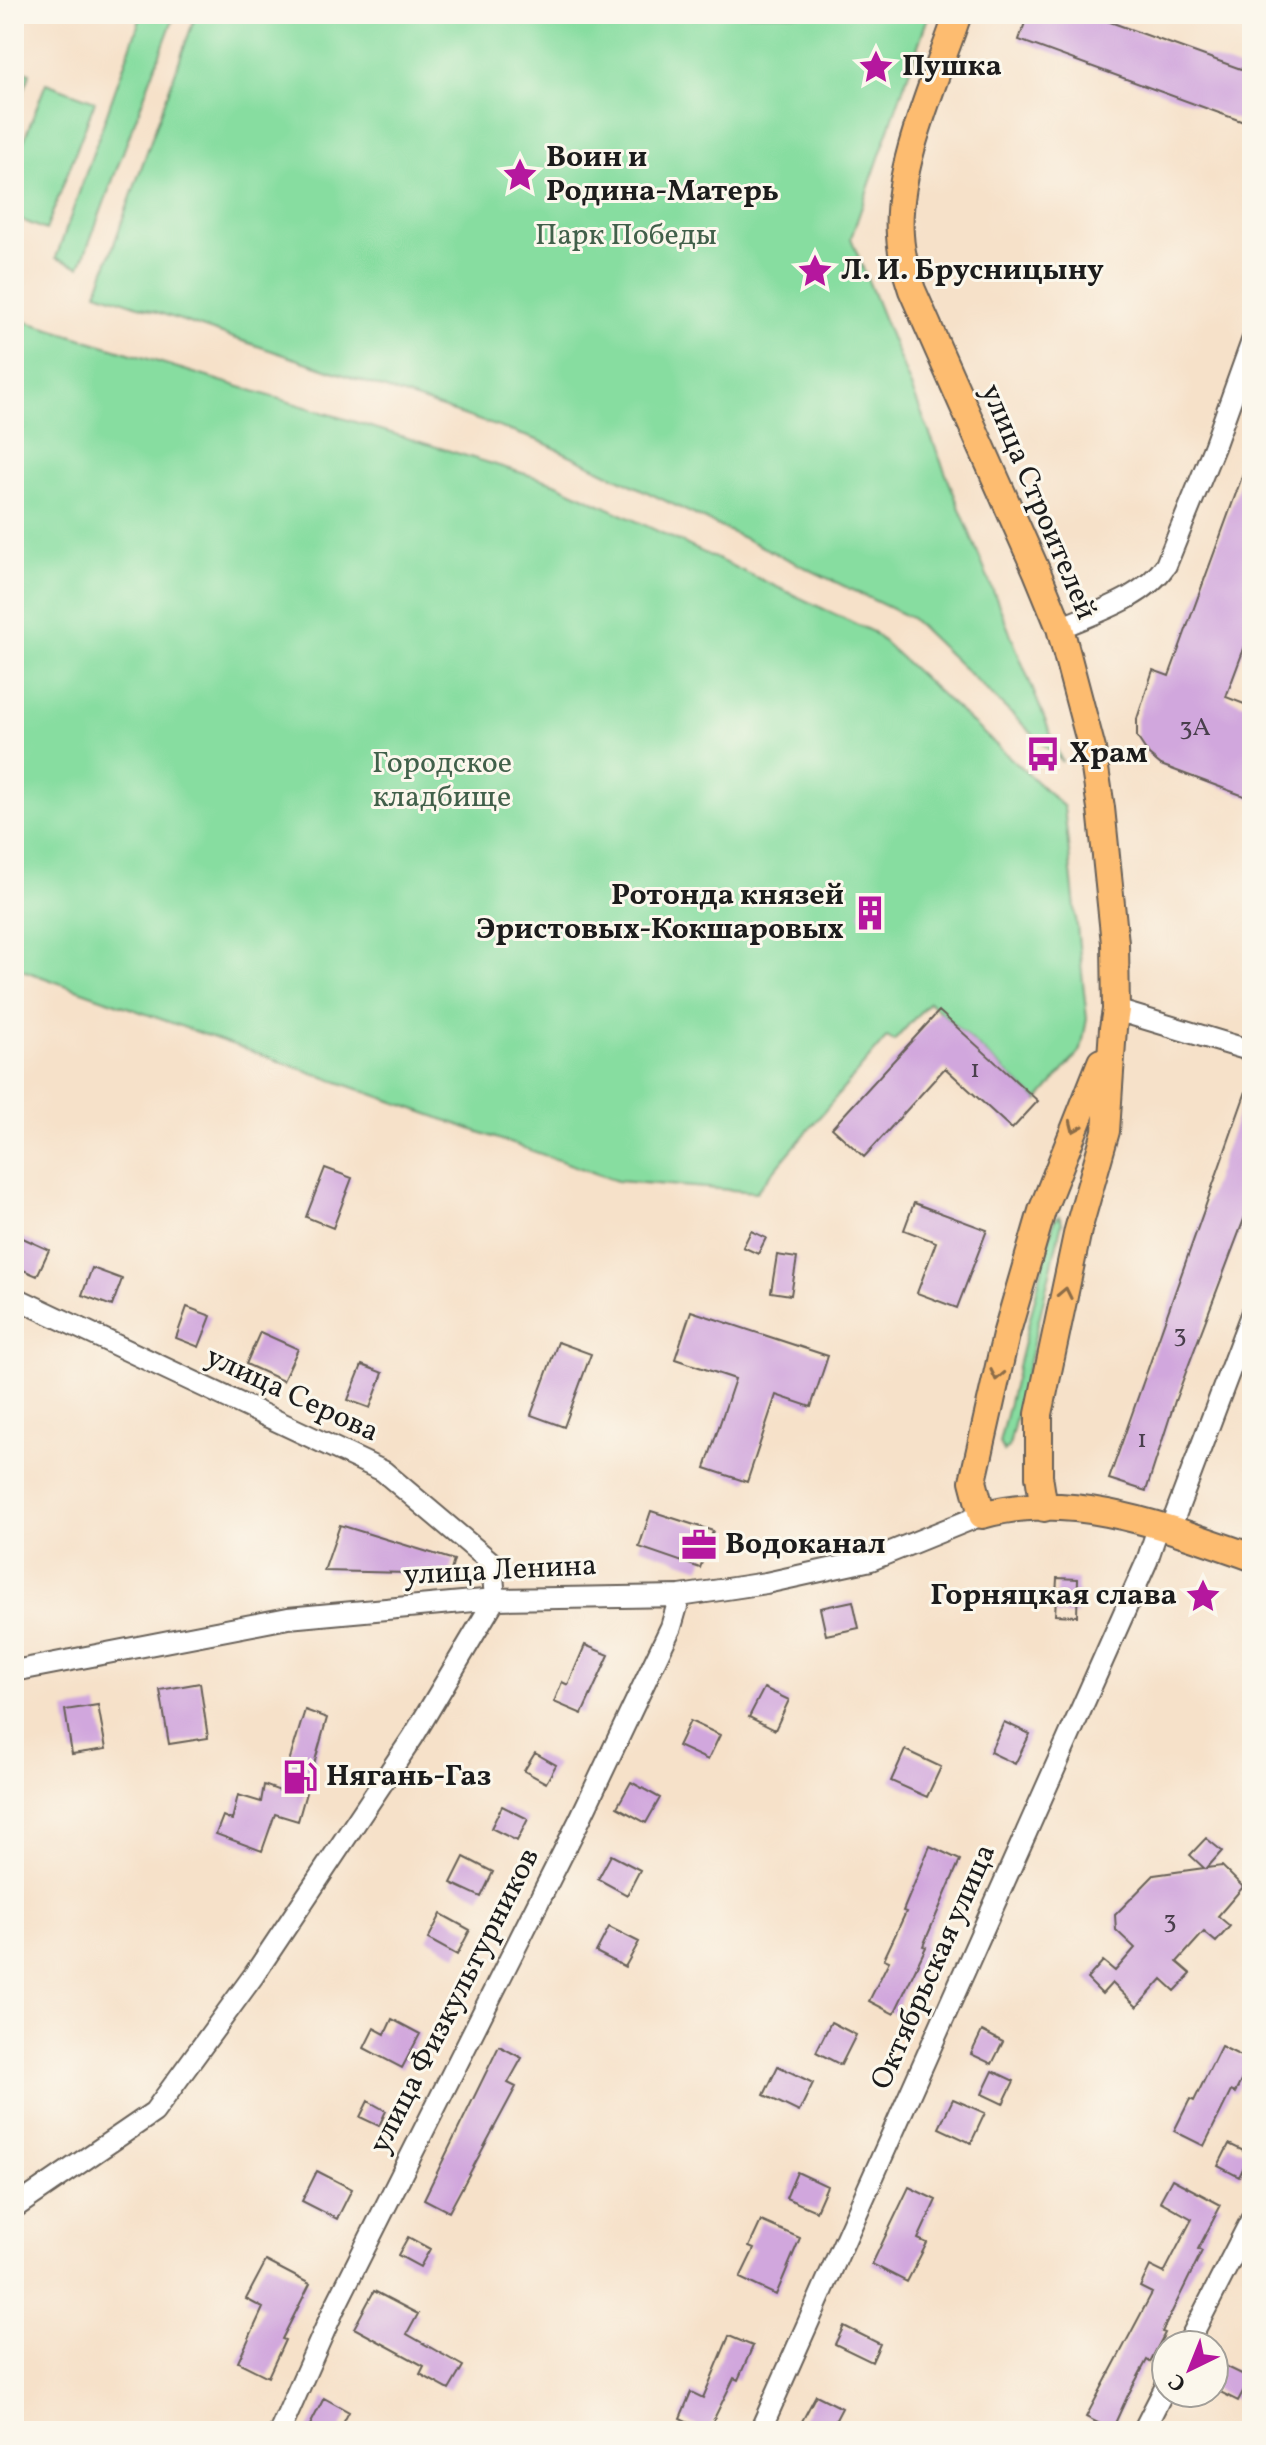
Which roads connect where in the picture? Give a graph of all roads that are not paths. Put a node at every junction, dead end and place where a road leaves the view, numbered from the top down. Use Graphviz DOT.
graph roads {
  1 [pos="958,14"];
  2 [pos="1252,341"];
  3 [pos="1060,628"];
  4 [pos="1115,1019"];
  5 [pos="1252,1051"];
  6 [pos="1042,1211"];
  7 [pos="1078,1230"];
  8 [pos="14,1297"];
  9 [pos="1252,1312"];
  10 [pos="1044,1508"];
  11 [pos="982,1515"];
  12 [pos="1164,1527"];
  13 [pos="1252,1557"];
  14 [pos="680,1596"];
  15 [pos="495,1599"];
  16 [pos="14,1671"];
  17 [pos="14,2208"];
  18 [pos="1252,2218"];
  19 [pos="1195,2329"];
  20 [pos="1154,2409"];
  21 [pos="280,2431"];
  22 [pos="760,2431"];
  23 [pos="1143,2431"];
  1 -- 3 [label="main road, улица Строителей"];
  2 -- 3 [label="street"];
  3 -- 4 [label="main road, улица Строителей"];
  4 -- 5 [label="street"];
  4 -- 6 [label="main road, one-way"];
  4 -- 7 [label="main road, улица Строителей"];
  6 -- 7 [label="main road"];
  6 -- 11 [label="main road, one-way"];
  10 -- 7 [label="main road, улица Строителей, one-way"];
  8 -- 15 [label="street, улица Серова"];
  9 -- 12 [label="street, Октябрьская улица"];
  10 -- 11 [label="main road"];
  10 -- 12 [label="main road"];
  11 -- 14 [label="street, улица Ленина"];
  12 -- 13 [label="main road"];
  12 -- 22 [label="street, Октябрьская улица"];
  14 -- 15 [label="street, улица Ленина"];
  14 -- 21 [label="street, улица Физкультурников"];
  15 -- 16 [label="street, улица Ленина"];
  15 -- 17 [label="street"];
  18 -- 19 [label="street"];
  20 -- 23 [label="street"];
}
